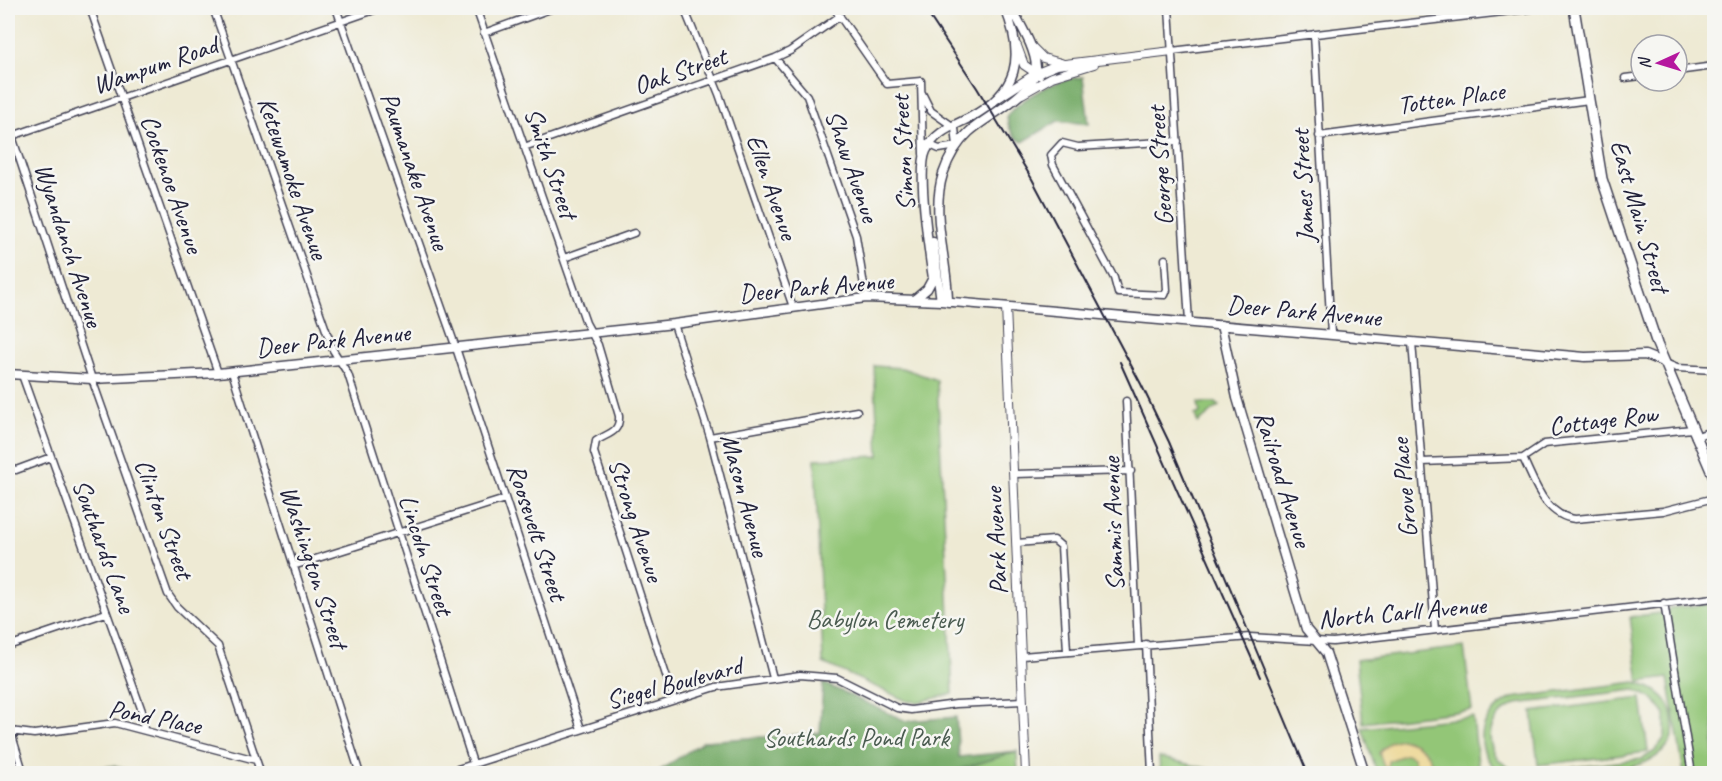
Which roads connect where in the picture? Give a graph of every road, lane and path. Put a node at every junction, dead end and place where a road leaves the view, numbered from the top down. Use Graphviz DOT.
graph roads {
  1 [pos="90,8"];
  2 [pos="213,8"];
  3 [pos="336,8"];
  4 [pos="380,8"];
  5 [pos="476,8"];
  6 [pos="554,8"];
  7 [pos="684,8"];
  8 [pos="834,8"];
  9 [pos="1005,8"];
  10 [pos="1012,8"];
  11 [pos="1169,8"];
  12 [pos="1537,8"];
  13 [pos="1574,8"];
  14 [pos="840,16"];
  15 [pos="341,21"];
  16 [pos="484,33"];
  17 [pos="1314,34"];
  18 [pos="1028,40"];
  19 [pos="1017,46"];
  20 [pos="1172,51"];
  21 [pos="775,58"];
  22 [pos="1113,59"];
  23 [pos="231,60"];
  24 [pos="1062,63"];
  25 [pos="1714,66"];
  26 [pos="1689,69"];
  27 [pos="1035,74"];
  28 [pos="1052,77"];
  29 [pos="1625,78"];
  30 [pos="1629,78"];
  31 [pos="712,81"];
  32 [pos="922,93"];
  33 [pos="121,98"];
  34 [pos="1013,99"];
  35 [pos="995,100"];
  36 [pos="1588,100"];
  37 [pos="8,124"];
  38 [pos="952,125"];
  39 [pos="12,136"];
  40 [pos="1319,136"];
  41 [pos="1178,141"];
  42 [pos="926,143"];
  43 [pos="957,146"];
  44 [pos="524,147"];
  45 [pos="928,224"];
  46 [pos="634,233"];
  47 [pos="564,258"];
  48 [pos="1165,259"];
  49 [pos="866,298"];
  50 [pos="915,299"];
  51 [pos="944,301"];
  52 [pos="793,307"];
  53 [pos="1006,307"];
  54 [pos="1189,322"];
  55 [pos="674,324"];
  56 [pos="1221,325"];
  57 [pos="591,331"];
  58 [pos="1331,334"];
  59 [pos="1412,342"];
  60 [pos="456,348"];
  61 [pos="339,360"];
  62 [pos="1665,363"];
  63 [pos="1714,370"];
  64 [pos="232,372"];
  65 [pos="218,373"];
  66 [pos="8,374"];
  67 [pos="22,375"];
  68 [pos="92,379"];
  69 [pos="1126,401"];
  70 [pos="857,411"];
  71 [pos="1714,430"];
  72 [pos="1693,433"];
  73 [pos="710,437"];
  74 [pos="51,457"];
  75 [pos="1523,458"];
  76 [pos="1422,462"];
  77 [pos="8,468"];
  78 [pos="1131,471"];
  79 [pos="1014,474"];
  80 [pos="1714,478"];
  81 [pos="1714,498"];
  82 [pos="505,499"];
  83 [pos="398,534"];
  84 [pos="1017,543"];
  85 [pos="293,566"];
  86 [pos="1714,598"];
  87 [pos="1664,603"];
  88 [pos="106,613"];
  89 [pos="1435,630"];
  90 [pos="1315,641"];
  91 [pos="1146,644"];
  92 [pos="1138,645"];
  93 [pos="8,646"];
  94 [pos="1067,651"];
  95 [pos="1022,656"];
  96 [pos="773,678"];
  97 [pos="674,699"];
  98 [pos="1023,701"];
  99 [pos="8,726"];
  100 [pos="581,729"];
  101 [pos="144,730"];
  102 [pos="256,760"];
  103 [pos="473,763"];
  104 [pos="22,768"];
  105 [pos="261,774"];
  106 [pos="360,774"];
  107 [pos="442,774"];
  108 [pos="1026,774"];
  109 [pos="1152,774"];
  110 [pos="1365,774"];
  111 [pos="1692,774"];
  1 -- 33 [label="street, Cockenoe Avenue"];
  2 -- 23 [label="street, Ketewamoke Avenue"];
  3 -- 15 [label="street, Paumanake Avenue"];
  4 -- 15 [label="street, Wampum Road"];
  5 -- 16 [label="street, Smith Street"];
  6 -- 16 [label="street"];
  7 -- 31 [label="street, Ellen Avenue"];
  8 -- 14 [label="street"];
  9 -- 19 [label="main road"];
  10 -- 18 [label="main road"];
  11 -- 20 [label="street, George Street"];
  12 -- 17 [label="street"];
  13 -- 36 [label="main road, East Main Street"];
  14 -- 21 [label="street, Oak Street"];
  14 -- 32 [label="street, Simon Street"];
  15 -- 23 [label="street, Wampum Road"];
  15 -- 60 [label="street, Paumanake Avenue"];
  16 -- 44 [label="street, Smith Street"];
  17 -- 20 [label="street"];
  17 -- 40 [label="street, James Street"];
  18 -- 24 [label="street"];
  18 -- 27 [label="main road"];
  19 -- 27 [label="street"];
  19 -- 35 [label="main road"];
  20 -- 22 [label="street"];
  20 -- 41 [label="street, George Street"];
  21 -- 31 [label="street, Oak Street"];
  21 -- 49 [label="street, Shaw Avenue"];
  22 -- 24 [label="street"];
  22 -- 28 [label="street"];
  23 -- 33 [label="street, Wampum Road"];
  23 -- 61 [label="street, Ketewamoke Avenue"];
  24 -- 27 [label="street"];
  25 -- 26 [label="street"];
  27 -- 28 [label="street"];
  27 -- 34 [label="main road"];
  27 -- 35 [label="street"];
  28 -- 34 [label="street"];
  29 -- 30 [label="street"];
  31 -- 44 [label="street, Oak Street"];
  31 -- 52 [label="street, Ellen Avenue"];
  32 -- 38 [label="street"];
  32 -- 42 [label="street, Simon Street"];
  33 -- 39 [label="street, Wampum Road"];
  33 -- 65 [label="street, Cockenoe Avenue"];
  34 -- 43 [label="main road"];
  35 -- 38 [label="main road"];
  36 -- 40 [label="street, Totten Place"];
  36 -- 62 [label="main road, East Main Street"];
  37 -- 39 [label="street, Wyandanch Avenue"];
  38 -- 42 [label="main road"];
  38 -- 43 [label="street"];
  39 -- 68 [label="street, Wyandanch Avenue"];
  40 -- 58 [label="street, James Street"];
  41 -- 48 [label="street"];
  41 -- 54 [label="street, George Street"];
  42 -- 43 [label="street"];
  42 -- 45 [label="main road, Simon Street"];
  43 -- 51 [label="main road, Simon Street"];
  44 -- 47 [label="street, Smith Street"];
  45 -- 50 [label="main road, Simon Street"];
  45 -- 51 [label="main road, Simon Street"];
  46 -- 47 [label="street"];
  47 -- 57 [label="street, Smith Street"];
  49 -- 50 [label="main road, Deer Park Avenue"];
  49 -- 52 [label="main road, Deer Park Avenue"];
  50 -- 51 [label="main road, Deer Park Avenue"];
  51 -- 53 [label="main road, Deer Park Avenue"];
  52 -- 55 [label="main road, Deer Park Avenue"];
  53 -- 54 [label="main road, Deer Park Avenue"];
  53 -- 79 [label="street, Park Avenue"];
  54 -- 56 [label="main road, Deer Park Avenue"];
  55 -- 57 [label="main road, Deer Park Avenue"];
  55 -- 73 [label="street, Mason Avenue"];
  56 -- 58 [label="main road, Deer Park Avenue"];
  56 -- 90 [label="main road, Railroad Avenue"];
  57 -- 60 [label="main road, Deer Park Avenue"];
  57 -- 97 [label="street, Strong Avenue"];
  58 -- 59 [label="main road, Deer Park Avenue"];
  59 -- 62 [label="main road, Deer Park Avenue"];
  59 -- 76 [label="street, Grove Place"];
  60 -- 61 [label="main road, Deer Park Avenue"];
  60 -- 82 [label="street, Roosevelt Street"];
  61 -- 64 [label="main road, Deer Park Avenue"];
  61 -- 83 [label="street, Lincoln Street"];
  62 -- 63 [label="street"];
  62 -- 72 [label="main road, East Main Street"];
  64 -- 65 [label="main road, Deer Park Avenue"];
  64 -- 85 [label="street, Washington Street"];
  65 -- 68 [label="main road, Deer Park Avenue"];
  66 -- 67 [label="main road, Deer Park Avenue"];
  67 -- 68 [label="main road, Deer Park Avenue"];
  67 -- 74 [label="street, Southards Lane"];
  68 -- 102 [label="street, Clinton Street"];
  69 -- 78 [label="street, Sammis Avenue"];
  70 -- 73 [label="street"];
  71 -- 72 [label="street, Cottage Row"];
  72 -- 75 [label="street, Cottage Row"];
  72 -- 80 [label="main road, East Main Street"];
  73 -- 96 [label="street, Mason Avenue"];
  74 -- 77 [label="street"];
  74 -- 88 [label="street, Southards Lane"];
  75 -- 76 [label="street"];
  75 -- 81 [label="street"];
  76 -- 89 [label="street, Grove Place"];
  78 -- 79 [label="street"];
  78 -- 92 [label="street, Sammis Avenue"];
  79 -- 84 [label="street, Park Avenue"];
  82 -- 83 [label="street"];
  82 -- 100 [label="street, Roosevelt Street"];
  83 -- 85 [label="street"];
  83 -- 103 [label="street, Lincoln Street"];
  84 -- 94 [label="street"];
  84 -- 95 [label="street, Park Avenue"];
  85 -- 106 [label="street, Washington Street"];
  86 -- 87 [label="street, North Carll Avenue"];
  87 -- 89 [label="street, North Carll Avenue"];
  87 -- 111 [label="street"];
  88 -- 93 [label="street"];
  88 -- 101 [label="street, Southards Lane"];
  89 -- 90 [label="street, North Carll Avenue"];
  90 -- 91 [label="street, North Carll Avenue"];
  90 -- 110 [label="main road, Railroad Avenue"];
  91 -- 92 [label="street, North Carll Avenue"];
  91 -- 109 [label="street"];
  92 -- 94 [label="street, North Carll Avenue"];
  94 -- 95 [label="street, North Carll Avenue"];
  95 -- 98 [label="street, Park Avenue"];
  96 -- 97 [label="street, Siegel Boulevard"];
  96 -- 98 [label="street, Siegel Boulevard"];
  97 -- 100 [label="street, Siegel Boulevard"];
  98 -- 108 [label="street, Park Avenue"];
  99 -- 101 [label="street, Pond Place"];
  99 -- 104 [label="street"];
  100 -- 103 [label="street, Siegel Boulevard"];
  101 -- 102 [label="street, Pond Place"];
  102 -- 105 [label="street"];
  103 -- 107 [label="street, Siegel Boulevard"];
}
